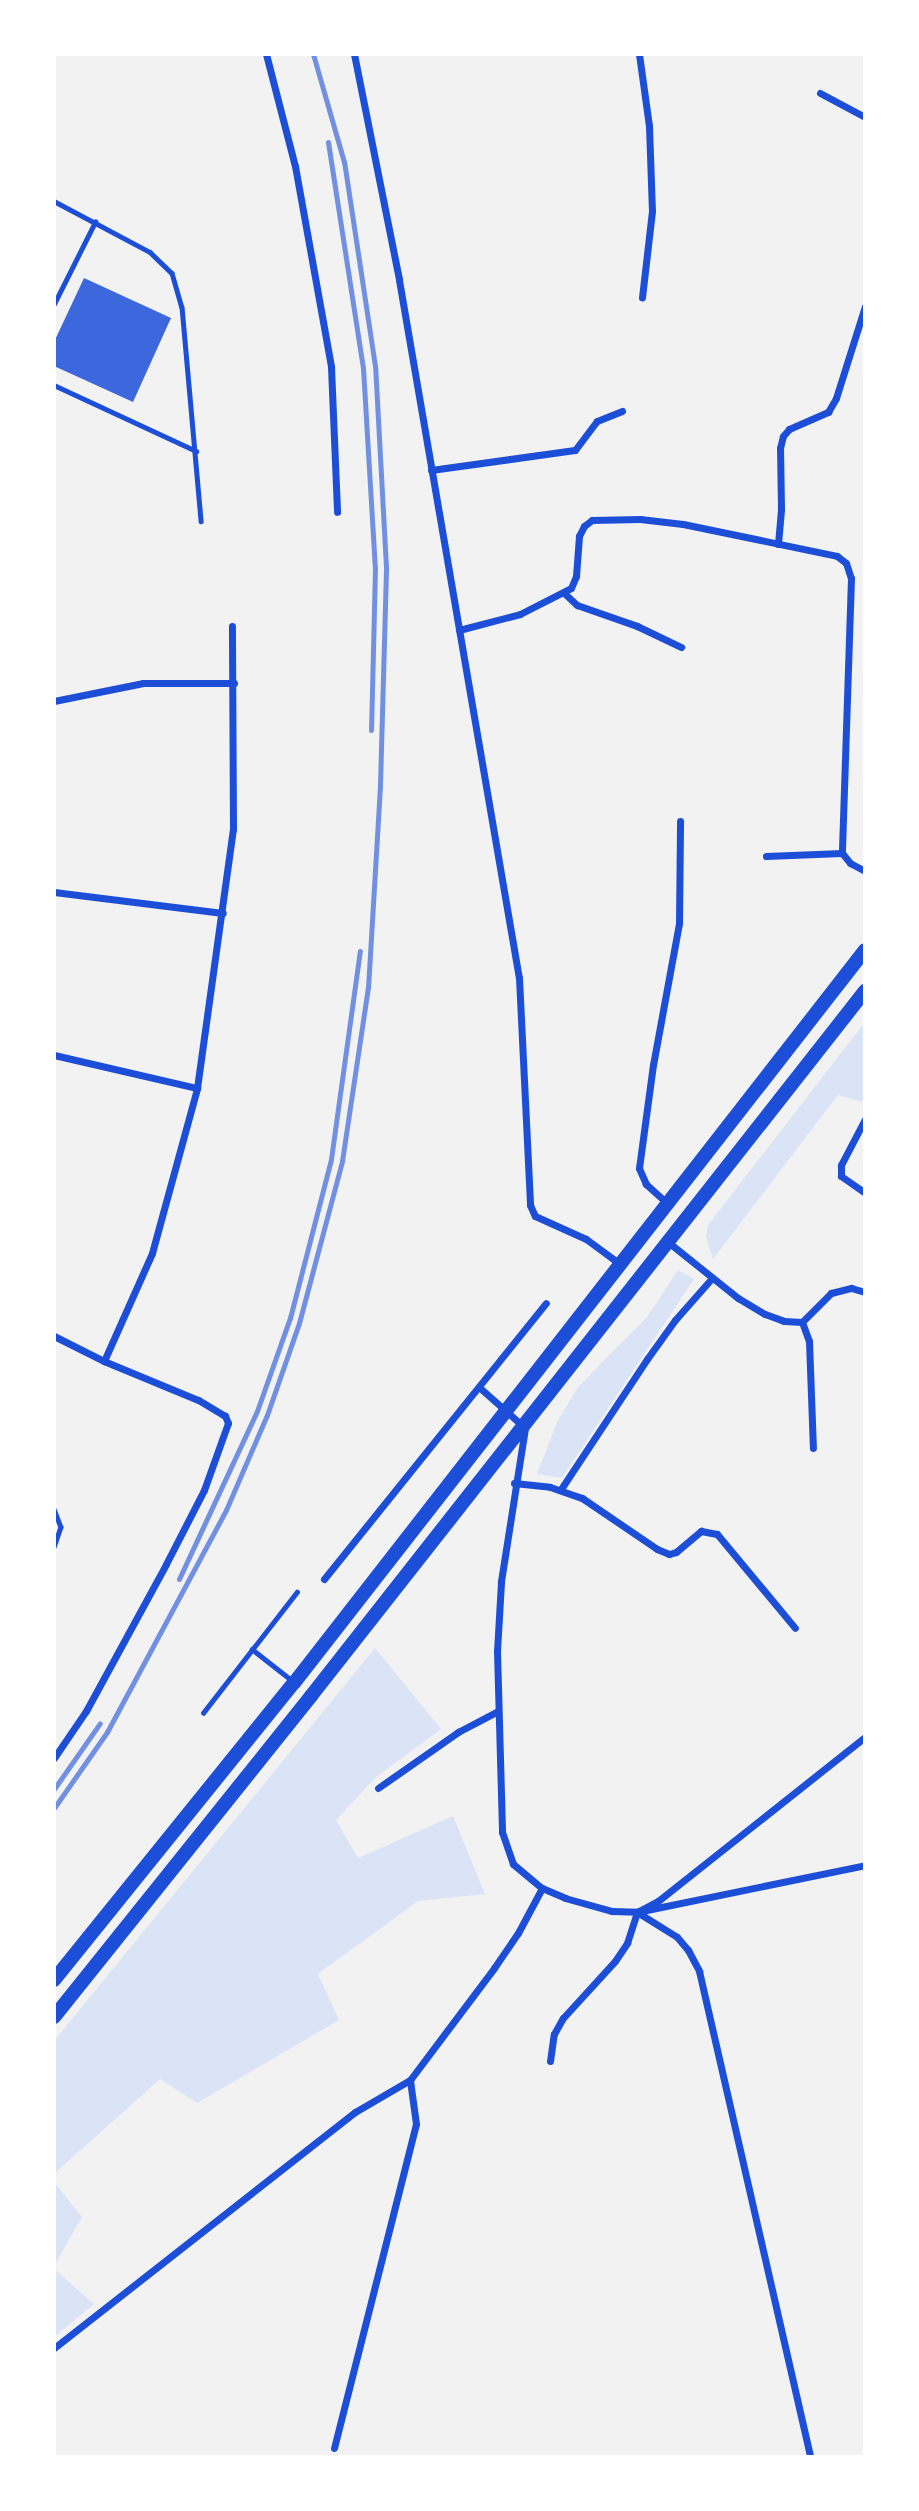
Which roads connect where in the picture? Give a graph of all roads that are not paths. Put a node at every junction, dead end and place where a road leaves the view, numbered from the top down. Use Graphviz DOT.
graph roads {
  1 [pos="266,54"];
  2 [pos="354,54"];
  3 [pos="639,54"];
  4 [pos="820,93"];
  5 [pos="865,117"];
  6 [pos="54,201"];
  7 [pos="95,222"];
  8 [pos="642,297"];
  9 [pos="54,304"];
  10 [pos="865,306"];
  11 [pos="54,385"];
  12 [pos="622,411"];
  13 [pos="197,452"];
  14 [pos="432,470"];
  15 [pos="337,512"];
  16 [pos="201,521"];
  17 [pos="778,544"];
  18 [pos="564,593"];
  19 [pos="232,626"];
  20 [pos="459,630"];
  21 [pos="681,647"];
  22 [pos="234,683"];
  23 [pos="54,701"];
  24 [pos="680,821"];
  25 [pos="842,853"];
  26 [pos="766,856"];
  27 [pos="865,872"];
  28 [pos="54,892"];
  29 [pos="223,913"];
  30 [pos="865,950"];
  31 [pos="865,991"];
  32 [pos="54,1055"];
  33 [pos="197,1088"];
  34 [pos="865,1119"];
  35 [pos="865,1193"];
  36 [pos="668,1205"];
  37 [pos="667,1241"];
  38 [pos="621,1264"];
  39 [pos="712,1278"];
  40 [pos="865,1292"];
  41 [pos="545,1303"];
  42 [pos="802,1322"];
  43 [pos="54,1336"];
  44 [pos="104,1361"];
  45 [pos="480,1388"];
  46 [pos="507,1410"];
  47 [pos="523,1423"];
  48 [pos="813,1448"];
  49 [pos="514,1483"];
  50 [pos="561,1489"];
  51 [pos="54,1508"];
  52 [pos="54,1547"];
  53 [pos="324,1579"];
  54 [pos="297,1592"];
  55 [pos="795,1628"];
  56 [pos="252,1649"];
  57 [pos="294,1683"];
  58 [pos="498,1711"];
  59 [pos="203,1713"];
  60 [pos="865,1737"];
  61 [pos="54,1758"];
  62 [pos="378,1788"];
  63 [pos="865,1865"];
  64 [pos="542,1888"];
  65 [pos="637,1912"];
  66 [pos="54,1980"];
  67 [pos="54,2017"];
  68 [pos="550,2061"];
  69 [pos="410,2081"];
  70 [pos="54,2348"];
  71 [pos="334,2448"];
  72 [pos="810,2457"];
  1 -- 15 [label="street"];
  2 -- 14 [label="street"];
  3 -- 8 [label="street"];
  4 -- 5 [label="street"];
  6 -- 7 [label="lane"];
  7 -- 9 [label="lane"];
  7 -- 13 [label="lane"];
  10 -- 17 [label="street"];
  11 -- 13 [label="lane"];
  12 -- 14 [label="street"];
  13 -- 16 [label="lane"];
  14 -- 20 [label="street"];
  17 -- 18 [label="street"];
  17 -- 25 [label="street"];
  18 -- 20 [label="street"];
  18 -- 21 [label="street"];
  19 -- 22 [label="street"];
  20 -- 38 [label="street"];
  22 -- 23 [label="street"];
  22 -- 29 [label="street"];
  24 -- 36 [label="street"];
  25 -- 26 [label="street"];
  25 -- 27 [label="street"];
  28 -- 29 [label="street"];
  29 -- 33 [label="street"];
  30 -- 36 [label="highway"];
  31 -- 37 [label="highway"];
  32 -- 33 [label="street"];
  33 -- 44 [label="street"];
  34 -- 35 [label="street"];
  36 -- 38 [label="highway"];
  37 -- 39 [label="street"];
  37 -- 47 [label="highway"];
  38 -- 46 [label="highway"];
  39 -- 42 [label="street"];
  39 -- 50 [label="street"];
  40 -- 42 [label="street"];
  41 -- 45 [label="street"];
  42 -- 48 [label="street"];
  43 -- 44 [label="street"];
  44 -- 61 [label="street"];
  45 -- 46 [label="street"];
  45 -- 53 [label="street"];
  46 -- 47 [label="street"];
  46 -- 57 [label="highway"];
  47 -- 49 [label="street"];
  47 -- 67 [label="highway"];
  49 -- 50 [label="street"];
  49 -- 58 [label="street"];
  50 -- 55 [label="street"];
  51 -- 52 [label="lane"];
  54 -- 56 [label="lane"];
  56 -- 57 [label="lane"];
  56 -- 59 [label="lane"];
  57 -- 66 [label="highway"];
  58 -- 62 [label="street"];
  58 -- 64 [label="street"];
  60 -- 65 [label="street"];
  63 -- 65 [label="street"];
  64 -- 65 [label="street"];
  64 -- 69 [label="street"];
  65 -- 68 [label="street"];
  65 -- 72 [label="street"];
  69 -- 70 [label="street"];
  69 -- 71 [label="street"];
}
